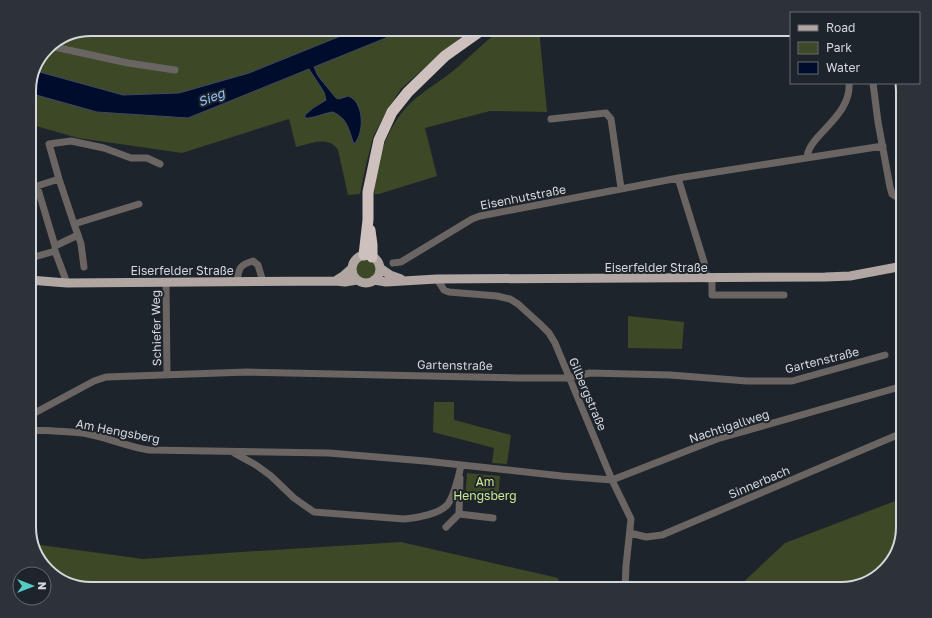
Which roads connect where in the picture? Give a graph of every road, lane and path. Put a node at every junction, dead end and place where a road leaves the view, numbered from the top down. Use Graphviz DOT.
graph roads {
  1 [pos="473,36"];
  2 [pos="58,48"];
  3 [pos="175,70"];
  4 [pos="849,84"];
  5 [pos="873,84"];
  6 [pos="551,119"];
  7 [pos="880,146"];
  8 [pos="807,157"];
  9 [pos="160,164"];
  10 [pos="678,178"];
  11 [pos="59,179"];
  12 [pos="622,188"];
  13 [pos="896,196"];
  14 [pos="139,204"];
  15 [pos="74,224"];
  16 [pos="78,235"];
  17 [pos="55,248"];
  18 [pos="36,256"];
  19 [pos="368,256"];
  20 [pos="393,263"];
  21 [pos="84,267"];
  22 [pos="896,267"];
  23 [pos="352,268"];
  24 [pos="380,268"];
  25 [pos="438,279"];
  26 [pos="709,279"];
  27 [pos="357,280"];
  28 [pos="374,280"];
  29 [pos="408,280"];
  30 [pos="36,281"];
  31 [pos="335,281"];
  32 [pos="166,282"];
  33 [pos="237,282"];
  34 [pos="262,282"];
  35 [pos="67,283"];
  36 [pos="784,295"];
  37 [pos="885,355"];
  38 [pos="167,374"];
  39 [pos="568,378"];
  40 [pos="896,388"];
  41 [pos="36,412"];
  42 [pos="36,430"];
  43 [pos="895,436"];
  44 [pos="232,452"];
  45 [pos="462,465"];
  46 [pos="459,474"];
  47 [pos="562,476"];
  48 [pos="612,480"];
  49 [pos="459,514"];
  50 [pos="493,518"];
  51 [pos="446,527"];
  52 [pos="630,533"];
  53 [pos="625,582"];
  1 -- 19 [label="highway"];
  2 -- 3 [label="street"];
  4 -- 8 [label="street"];
  5 -- 7 [label="street"];
  6 -- 12 [label="street"];
  7 -- 8 [label="street, Eisenhutstraße"];
  7 -- 13 [label="street"];
  8 -- 10 [label="street, Eisenhutstraße"];
  9 -- 11 [label="street"];
  10 -- 12 [label="street, Eisenhutstraße"];
  10 -- 26 [label="street"];
  11 -- 15 [label="street"];
  11 -- 17 [label="street"];
  12 -- 20 [label="street, Eisenhutstraße"];
  14 -- 15 [label="street"];
  15 -- 16 [label="street"];
  16 -- 17 [label="street"];
  16 -- 21 [label="street"];
  17 -- 18 [label="street"];
  17 -- 35 [label="street"];
  19 -- 23 [label="main road"];
  19 -- 24 [label="main road, Eiserfelder Straße"];
  22 -- 26 [label="main road, Eiserfelder Straße"];
  23 -- 27 [label="main road"];
  23 -- 31 [label="main road"];
  24 -- 28 [label="main road"];
  24 -- 29 [label="main road, Eiserfelder Straße"];
  25 -- 26 [label="main road, Eiserfelder Straße"];
  25 -- 29 [label="main road, Eiserfelder Straße"];
  25 -- 39 [label="street, Gilbergstraße"];
  26 -- 36 [label="street"];
  27 -- 28 [label="main road, Eiserfelder Straße"];
  27 -- 31 [label="main road, Eiserfelder Straße"];
  28 -- 29 [label="main road, Eiserfelder Straße"];
  30 -- 35 [label="main road, Eiserfelder Straße"];
  31 -- 34 [label="main road, Eiserfelder Straße"];
  32 -- 33 [label="main road, Eiserfelder Straße"];
  32 -- 35 [label="main road, Eiserfelder Straße"];
  32 -- 38 [label="street, Schiefer Weg"];
  33 -- 34 [label="main road, Eiserfelder Straße"];
  33 -- 34 [label="street"];
  37 -- 39 [label="street, Gartenstraße"];
  38 -- 39 [label="street, Gartenstraße"];
  38 -- 41 [label="street, Gartenstraße"];
  39 -- 48 [label="street, Gilbergstraße"];
  40 -- 48 [label="street, Nachtigallweg"];
  42 -- 44 [label="street, Am Hengsberg"];
  43 -- 52 [label="street, Sinnerbach"];
  44 -- 45 [label="street, Am Hengsberg"];
  44 -- 46 [label="street"];
  45 -- 46 [label="street"];
  45 -- 47 [label="street, Am Hengsberg"];
  46 -- 49 [label="street"];
  47 -- 48 [label="street, Nachtigallweg"];
  48 -- 52 [label="street, Gilbergstraße"];
  49 -- 50 [label="street"];
  49 -- 51 [label="street"];
  52 -- 53 [label="street, Gilbergstraße"];
}
